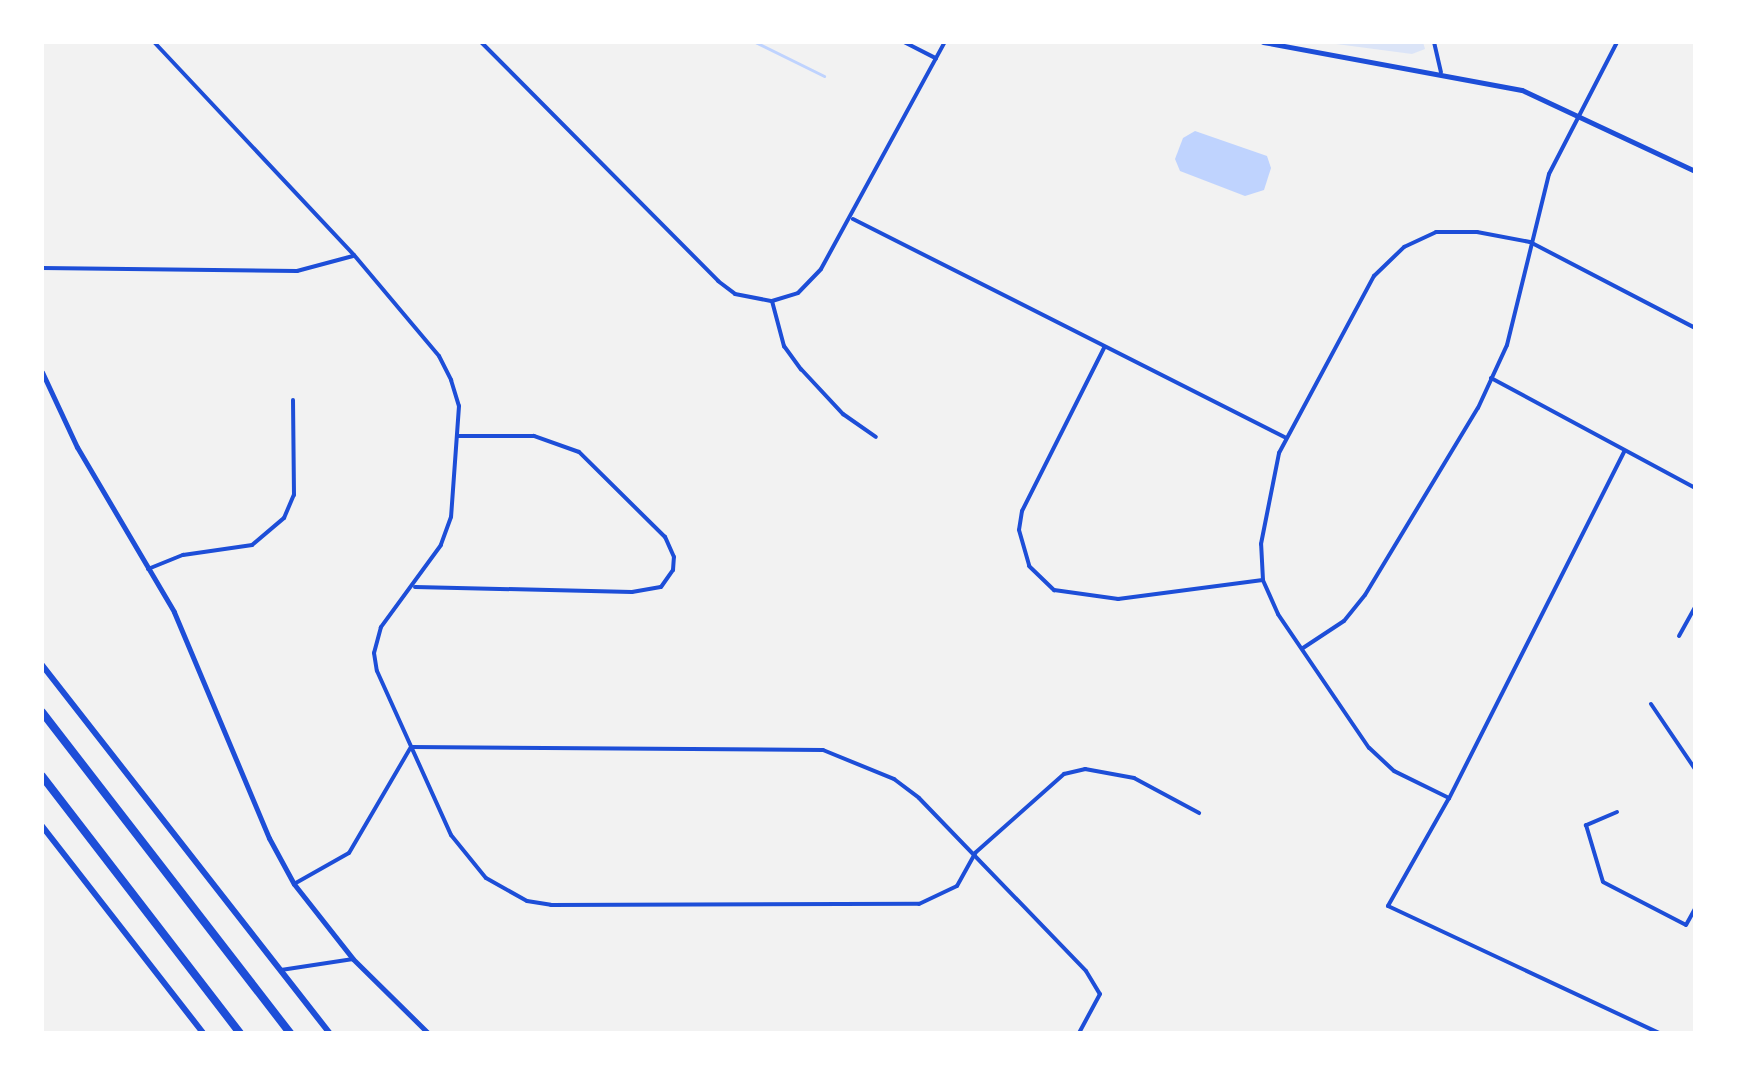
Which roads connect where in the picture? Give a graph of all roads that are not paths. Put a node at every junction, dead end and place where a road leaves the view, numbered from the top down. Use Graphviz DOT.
graph roads {
  1 [pos="154,42"];
  2 [pos="481,42"];
  3 [pos="904,42"];
  4 [pos="945,42"];
  5 [pos="1263,42"];
  6 [pos="1434,42"];
  7 [pos="1617,42"];
  8 [pos="936,58"];
  9 [pos="1441,72"];
  10 [pos="1577,111"];
  11 [pos="1695,171"];
  12 [pos="853,219"];
  13 [pos="1530,242"];
  14 [pos="354,255"];
  15 [pos="42,268"];
  16 [pos="772,301"];
  17 [pos="1695,328"];
  18 [pos="1104,348"];
  19 [pos="42,372"];
  20 [pos="1491,378"];
  21 [pos="293,400"];
  22 [pos="457,436"];
  23 [pos="876,437"];
  24 [pos="1287,438"];
  25 [pos="1624,452"];
  26 [pos="1695,488"];
  27 [pos="148,569"];
  28 [pos="1263,580"];
  29 [pos="415,587"];
  30 [pos="1695,609"];
  31 [pos="1679,636"];
  32 [pos="1303,648"];
  33 [pos="42,665"];
  34 [pos="1651,704"];
  35 [pos="42,712"];
  36 [pos="411,747"];
  37 [pos="1695,769"];
  38 [pos="42,776"];
  39 [pos="1449,798"];
  40 [pos="1617,812"];
  41 [pos="1199,813"];
  42 [pos="42,826"];
  43 [pos="975,853"];
  44 [pos="294,884"];
  45 [pos="1695,909"];
  46 [pos="353,959"];
  47 [pos="281,970"];
  48 [pos="203,1033"];
  49 [pos="240,1033"];
  50 [pos="290,1033"];
  51 [pos="330,1033"];
  52 [pos="428,1033"];
  53 [pos="1079,1033"];
  54 [pos="1659,1033"];
  1 -- 14 [label="street"];
  2 -- 16 [label="street"];
  3 -- 8 [label="street"];
  4 -- 8 [label="street"];
  5 -- 9 [label="street"];
  6 -- 9 [label="street"];
  7 -- 10 [label="street"];
  8 -- 12 [label="street"];
  9 -- 10 [label="street"];
  10 -- 11 [label="street"];
  10 -- 13 [label="street"];
  12 -- 16 [label="street"];
  12 -- 18 [label="street"];
  13 -- 17 [label="street"];
  13 -- 20 [label="street"];
  13 -- 24 [label="street"];
  14 -- 15 [label="street"];
  14 -- 22 [label="street"];
  16 -- 23 [label="street"];
  18 -- 24 [label="street"];
  18 -- 28 [label="street"];
  19 -- 27 [label="street"];
  20 -- 25 [label="street"];
  20 -- 32 [label="street"];
  21 -- 27 [label="street"];
  22 -- 29 [label="street"];
  22 -- 29 [label="street"];
  24 -- 28 [label="street"];
  25 -- 26 [label="street"];
  25 -- 39 [label="street"];
  27 -- 44 [label="street"];
  28 -- 32 [label="street"];
  29 -- 36 [label="street"];
  30 -- 31 [label="street"];
  32 -- 39 [label="street"];
  33 -- 47 [label="main road"];
  34 -- 37 [label="street"];
  35 -- 50 [label="highway"];
  36 -- 43 [label="street"];
  36 -- 43 [label="street"];
  36 -- 44 [label="street"];
  38 -- 49 [label="highway"];
  39 -- 54 [label="street"];
  40 -- 45 [label="street"];
  41 -- 43 [label="street"];
  42 -- 48 [label="main road"];
  43 -- 53 [label="street"];
  44 -- 46 [label="street"];
  46 -- 47 [label="street"];
  46 -- 52 [label="street"];
  47 -- 51 [label="main road"];
}
